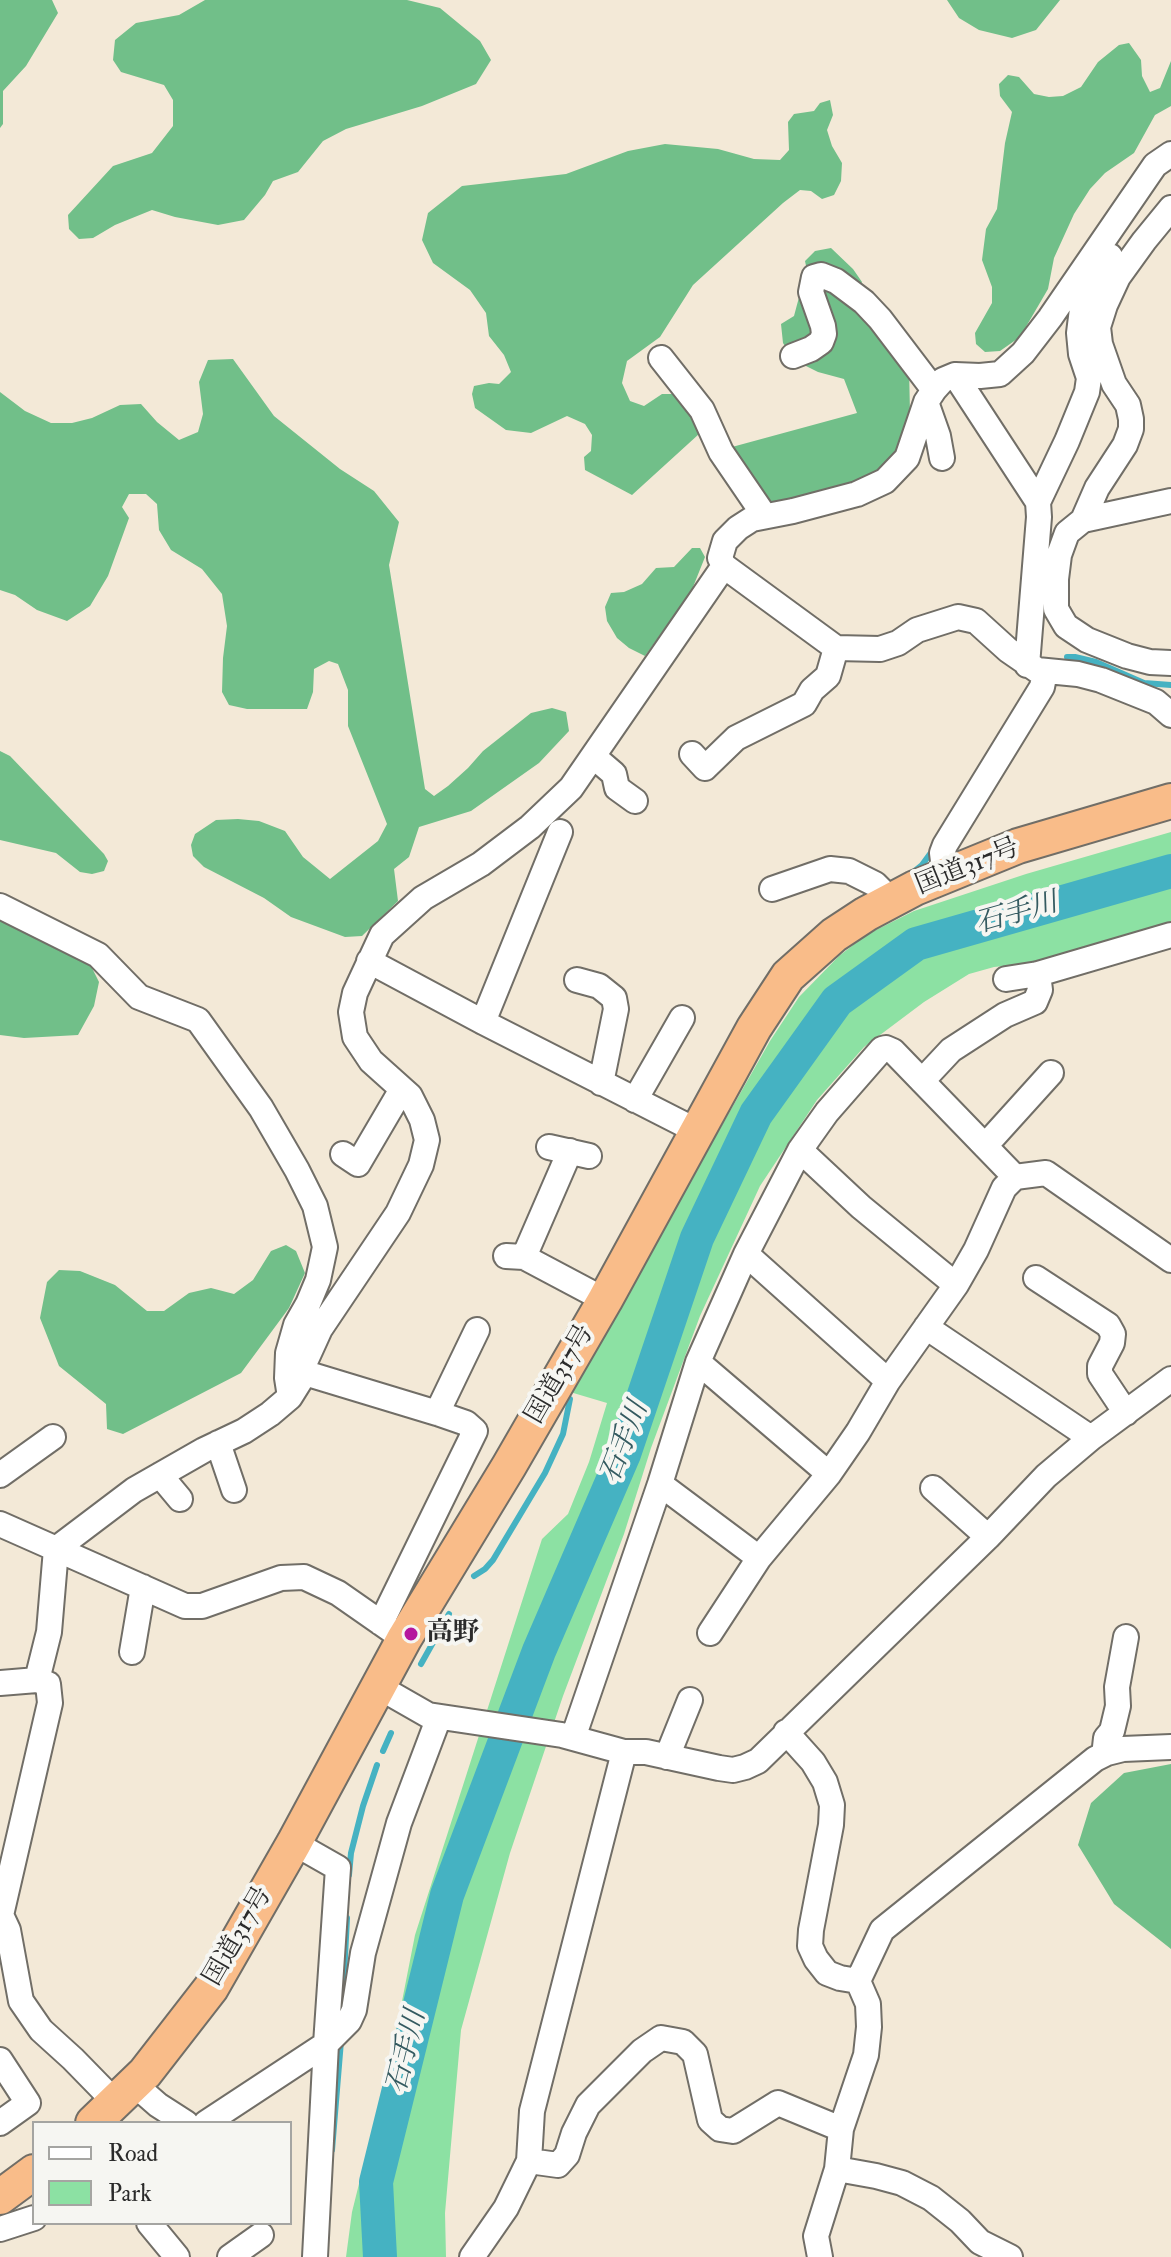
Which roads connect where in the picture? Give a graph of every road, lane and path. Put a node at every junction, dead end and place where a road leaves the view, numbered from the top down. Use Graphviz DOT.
graph roads {
  1 [pos="1171,154"];
  2 [pos="1132,198"];
  3 [pos="1171,208"];
  4 [pos="793,356"];
  5 [pos="661,358"];
  6 [pos="955,375"];
  7 [pos="930,396"];
  8 [pos="942,458"];
  9 [pos="1171,501"];
  10 [pos="1038,502"];
  11 [pos="764,515"];
  12 [pos="1083,520"];
  13 [pos="724,566"];
  14 [pos="836,648"];
  15 [pos="1171,663"];
  16 [pos="1036,668"];
  17 [pos="1166,705"];
  18 [pos="692,754"];
  19 [pos="593,756"];
  20 [pos="635,801"];
  21 [pos="1171,801"];
  22 [pos="560,832"];
  23 [pos="948,874"];
  24 [pos="772,889"];
  25 [pos="891,900"];
  26 [pos="0,906"];
  27 [pos="1171,935"];
  28 [pos="369,961"];
  29 [pos="1038,974"];
  30 [pos="1006,979"];
  31 [pos="577,980"];
  32 [pos="682,1018"];
  33 [pos="483,1022"];
  34 [pos="1051,1073"];
  35 [pos="922,1081"];
  36 [pos="601,1083"];
  37 [pos="402,1089"];
  38 [pos="635,1100"];
  39 [pos="697,1131"];
  40 [pos="985,1146"];
  41 [pos="800,1150"];
  42 [pos="569,1151"];
  43 [pos="343,1154"];
  44 [pos="1015,1177"];
  45 [pos="746,1254"];
  46 [pos="1171,1260"];
  47 [pos="1036,1278"];
  48 [pos="956,1285"];
  49 [pos="605,1300"];
  50 [pos="926,1327"];
  51 [pos="477,1330"];
  52 [pos="698,1362"];
  53 [pos="305,1373"];
  54 [pos="1171,1379"];
  55 [pos="888,1381"];
  56 [pos="290,1397"];
  57 [pos="437,1413"];
  58 [pos="1126,1413"];
  59 [pos="53,1437"];
  60 [pos="1091,1438"];
  61 [pos="218,1443"];
  62 [pos="829,1474"];
  63 [pos="0,1475"];
  64 [pos="160,1475"];
  65 [pos="660,1484"];
  66 [pos="933,1488"];
  67 [pos="234,1490"];
  68 [pos="180,1499"];
  69 [pos="0,1524"];
  70 [pos="988,1537"];
  71 [pos="56,1549"];
  72 [pos="759,1558"];
  73 [pos="143,1587"];
  74 [pos="393,1631"];
  75 [pos="710,1633"];
  76 [pos="1126,1637"];
  77 [pos="132,1652"];
  78 [pos="37,1680"];
  79 [pos="0,1683"];
  80 [pos="379,1687"];
  81 [pos="690,1700"];
  82 [pos="439,1717"];
  83 [pos="786,1732"];
  84 [pos="567,1736"];
  85 [pos="1171,1747"];
  86 [pos="624,1752"];
  87 [pos="1107,1753"];
  88 [pos="667,1757"];
  89 [pos="294,1843"];
  90 [pos="0,1915"];
  91 [pos="858,1981"];
  92 [pos="326,2044"];
  93 [pos="0,2060"];
  94 [pos="114,2103"];
  95 [pos="183,2121"];
  96 [pos="209,2121"];
  97 [pos="0,2123"];
  98 [pos="841,2129"];
  99 [pos="529,2161"];
  100 [pos="837,2169"];
  101 [pos="32,2173"];
  102 [pos="0,2197"];
  103 [pos="32,2219"];
  104 [pos="151,2225"];
  105 [pos="0,2229"];
  106 [pos="261,2235"];
  107 [pos="177,2257"];
  108 [pos="230,2257"];
  109 [pos="315,2257"];
  110 [pos="472,2257"];
  111 [pos="820,2257"];
  112 [pos="1010,2257"];
  1 -- 2 [label="street"];
  2 -- 6 [label="street"];
  2 -- 10 [label="street"];
  3 -- 12 [label="street"];
  4 -- 7 [label="street"];
  5 -- 11 [label="street"];
  6 -- 7 [label="street"];
  6 -- 10 [label="street"];
  7 -- 8 [label="street"];
  7 -- 11 [label="street"];
  9 -- 12 [label="street"];
  10 -- 16 [label="street"];
  11 -- 13 [label="street"];
  12 -- 15 [label="street"];
  13 -- 14 [label="street"];
  13 -- 19 [label="street"];
  14 -- 16 [label="street"];
  14 -- 18 [label="street"];
  16 -- 17 [label="street"];
  16 -- 23 [label="street"];
  19 -- 20 [label="street"];
  19 -- 28 [label="street"];
  21 -- 23 [label="highway, 国道317号"];
  22 -- 33 [label="street"];
  23 -- 25 [label="highway, 国道317号"];
  24 -- 25 [label="street"];
  25 -- 39 [label="highway, 国道317号"];
  26 -- 56 [label="street"];
  27 -- 29 [label="street"];
  28 -- 33 [label="street"];
  28 -- 37 [label="street"];
  29 -- 30 [label="street"];
  29 -- 35 [label="street"];
  31 -- 36 [label="street"];
  32 -- 38 [label="street"];
  33 -- 36 [label="street"];
  34 -- 40 [label="street"];
  35 -- 40 [label="street"];
  35 -- 41 [label="street"];
  36 -- 38 [label="street"];
  37 -- 43 [label="street"];
  37 -- 53 [label="street"];
  38 -- 39 [label="street"];
  39 -- 49 [label="highway, 国道317号"];
  40 -- 44 [label="street"];
  41 -- 45 [label="street"];
  41 -- 48 [label="street"];
  42 -- 49 [label="street"];
  44 -- 46 [label="street"];
  44 -- 48 [label="street"];
  45 -- 52 [label="street"];
  45 -- 55 [label="street"];
  47 -- 58 [label="street"];
  48 -- 50 [label="street"];
  49 -- 74 [label="highway, 国道317号"];
  50 -- 55 [label="street"];
  50 -- 60 [label="street"];
  51 -- 57 [label="street"];
  52 -- 62 [label="street"];
  52 -- 65 [label="street"];
  53 -- 56 [label="street"];
  53 -- 57 [label="street"];
  54 -- 58 [label="street"];
  55 -- 62 [label="street"];
  56 -- 61 [label="street"];
  57 -- 74 [label="street"];
  58 -- 60 [label="street"];
  59 -- 63 [label="street"];
  60 -- 70 [label="street"];
  61 -- 64 [label="street"];
  61 -- 67 [label="street"];
  62 -- 72 [label="street"];
  64 -- 68 [label="street"];
  64 -- 71 [label="street"];
  65 -- 72 [label="street"];
  65 -- 84 [label="street"];
  66 -- 70 [label="street"];
  69 -- 71 [label="street"];
  70 -- 83 [label="street"];
  71 -- 73 [label="street"];
  71 -- 78 [label="street"];
  72 -- 75 [label="street"];
  73 -- 74 [label="street"];
  73 -- 77 [label="street"];
  74 -- 80 [label="highway, 国道317号"];
  76 -- 87 [label="street"];
  78 -- 79 [label="street"];
  78 -- 90 [label="street"];
  80 -- 82 [label="street"];
  80 -- 89 [label="highway, 国道317号"];
  81 -- 88 [label="street"];
  82 -- 84 [label="street"];
  82 -- 92 [label="street"];
  83 -- 88 [label="street"];
  83 -- 91 [label="street"];
  84 -- 86 [label="street"];
  85 -- 87 [label="street"];
  86 -- 88 [label="street"];
  86 -- 99 [label="street"];
  87 -- 91 [label="street"];
  89 -- 92 [label="street"];
  89 -- 94 [label="highway, 国道317号"];
  90 -- 94 [label="street"];
  91 -- 98 [label="street"];
  92 -- 96 [label="street"];
  92 -- 109 [label="street"];
  93 -- 97 [label="street"];
  94 -- 95 [label="street"];
  98 -- 99 [label="street"];
  98 -- 100 [label="street"];
  99 -- 110 [label="street"];
  100 -- 111 [label="street"];
  100 -- 112 [label="street"];
  101 -- 102 [label="highway"];
  103 -- 105 [label="street"];
  104 -- 107 [label="street"];
  106 -- 108 [label="street"];
}
